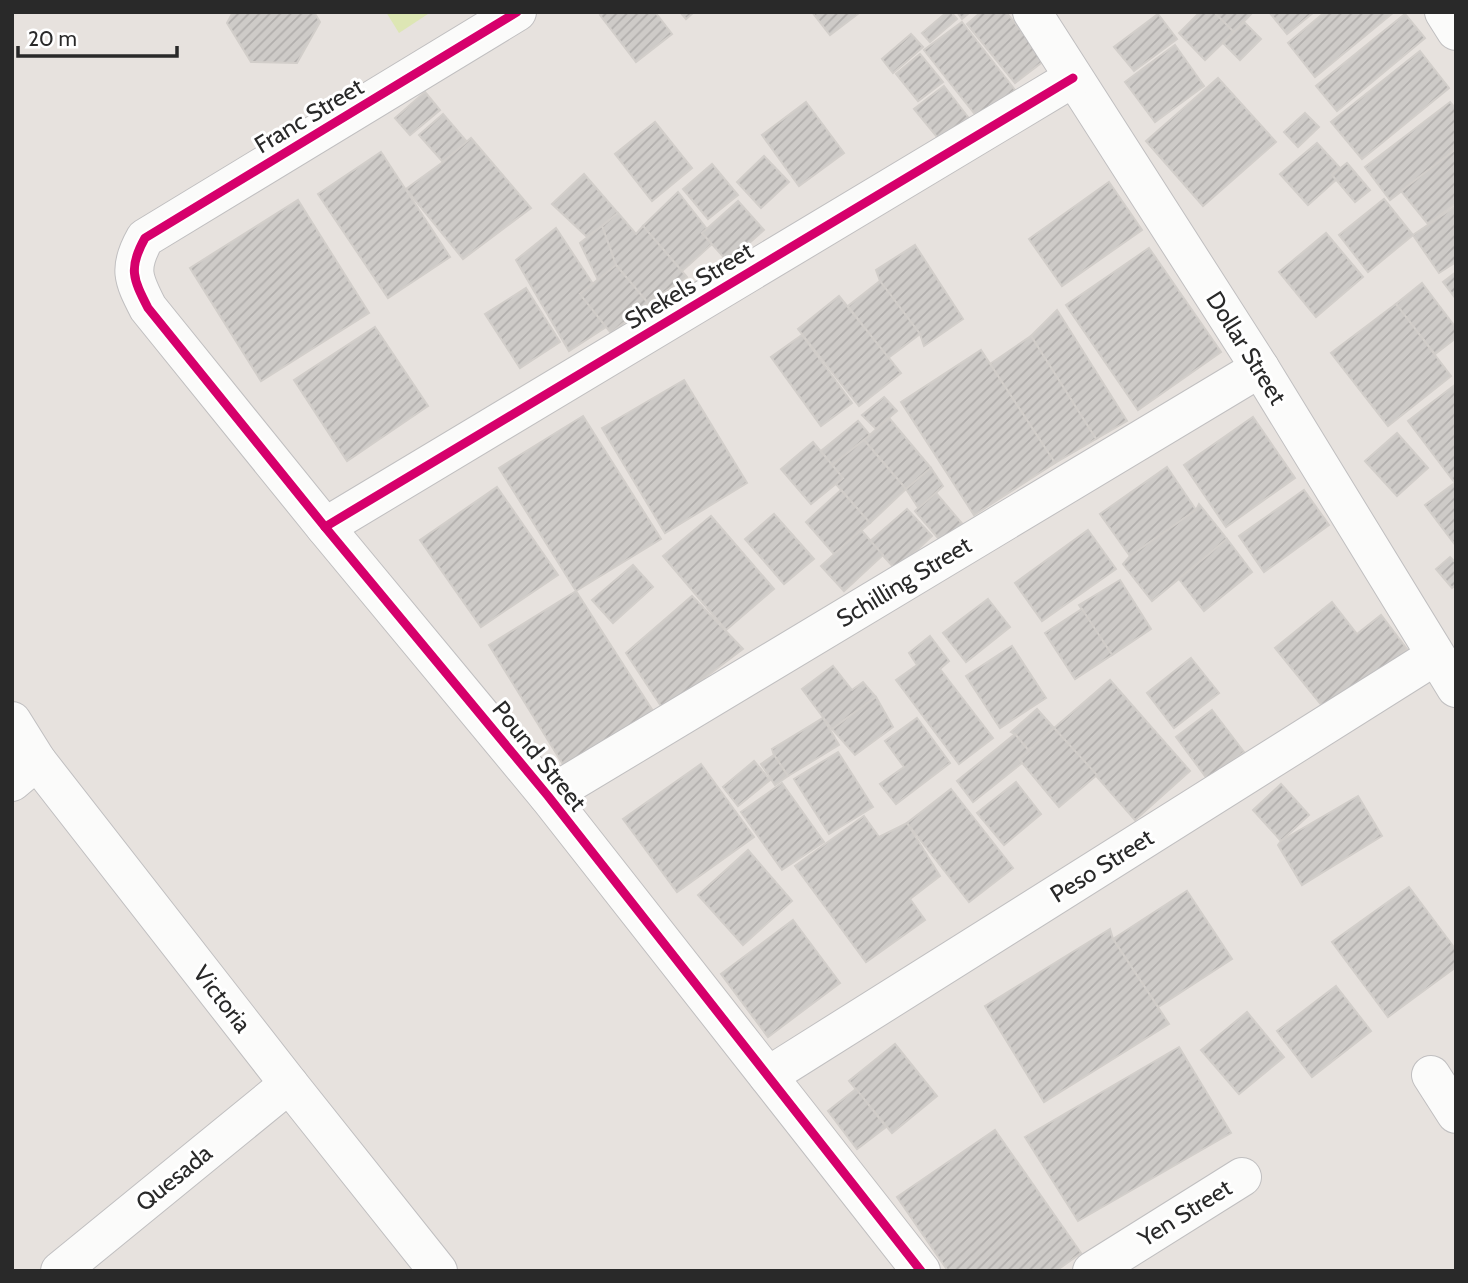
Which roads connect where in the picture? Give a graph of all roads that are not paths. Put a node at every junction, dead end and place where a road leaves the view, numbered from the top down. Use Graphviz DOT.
graph roads {
  1 [pos="517,12"];
  2 [pos="1032,12"];
  3 [pos="1444,12"];
  4 [pos="1456,32"];
  5 [pos="1073,78"];
  6 [pos="133,264"];
  7 [pos="1260,369"];
  8 [pos="325,527"];
  9 [pos="1435,656"];
  10 [pos="1456,688"];
  11 [pos="12,721"];
  12 [pos="25,771"];
  13 [pos="548,796"];
  14 [pos="1431,1075"];
  15 [pos="768,1076"];
  16 [pos="289,1084"];
  17 [pos="1456,1114"];
  18 [pos="1242,1178"];
  19 [pos="60,1271"];
  20 [pos="438,1271"];
  21 [pos="921,1271"];
  22 [pos="1092,1271"];
  1 -- 6 [label="street, Franc Street"];
  2 -- 5 [label="street, Dollar Street"];
  3 -- 4 [label="street"];
  5 -- 7 [label="street, Dollar Street"];
  5 -- 8 [label="street, Shekels Street"];
  6 -- 8 [label="street, Pound Street"];
  7 -- 9 [label="street, Dollar Street"];
  7 -- 13 [label="street, Schilling Street"];
  8 -- 13 [label="street, Pound Street"];
  9 -- 10 [label="street, Dollar Street"];
  9 -- 15 [label="street, Peso Street"];
  11 -- 12 [label="street, Victoria"];
  12 -- 16 [label="street, Victoria"];
  13 -- 15 [label="street, Pound Street"];
  14 -- 17 [label="street"];
  15 -- 21 [label="street, Pound Street"];
  16 -- 19 [label="street, Quesada"];
  16 -- 20 [label="street, Victoria"];
  18 -- 22 [label="street, Yen Street"];
}
